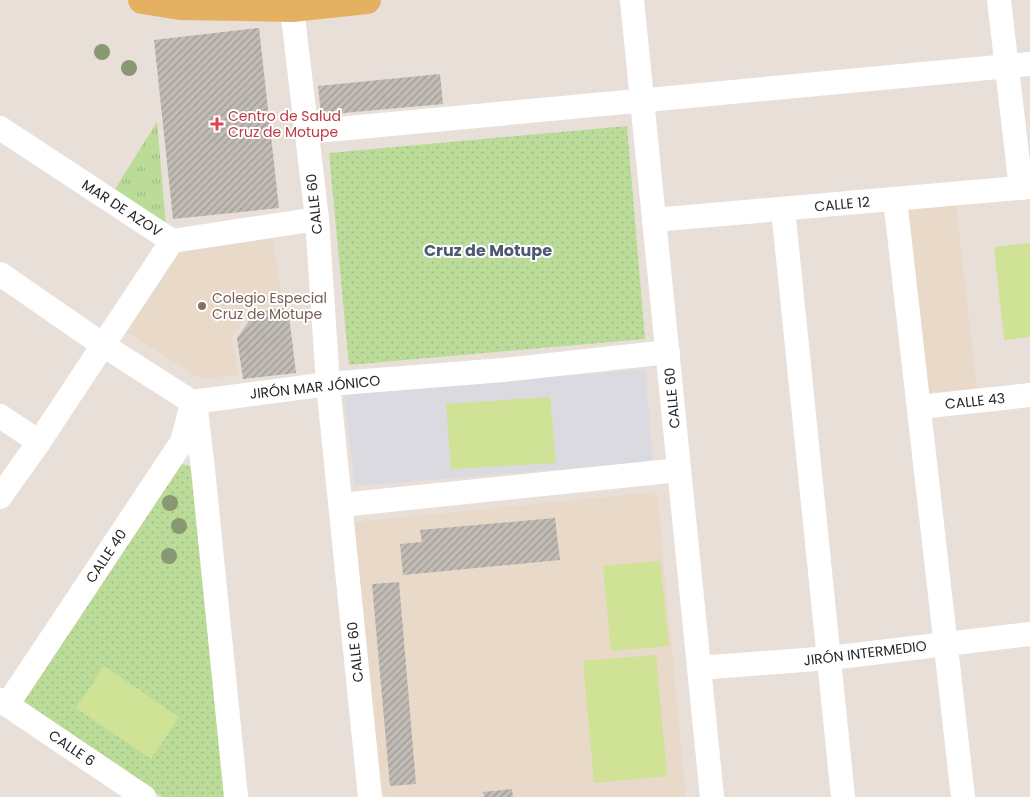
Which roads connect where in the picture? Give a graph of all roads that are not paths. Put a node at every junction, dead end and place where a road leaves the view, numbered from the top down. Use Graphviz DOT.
graph roads {
  1 [pos="142,0"];
  2 [pos="367,0"];
  3 [pos="632,0"];
  4 [pos="1000,0"];
  5 [pos="291,4"];
  6 [pos="1019,65"];
  7 [pos="642,100"];
  8 [pos="0,128"];
  9 [pos="306,132"];
  10 [pos="1026,188"];
  11 [pos="895,199"];
  12 [pos="783,209"];
  13 [pos="316,219"];
  14 [pos="654,220"];
  15 [pos="172,242"];
  16 [pos="0,274"];
  17 [pos="103,344"];
  18 [pos="668,352"];
  19 [pos="328,384"];
  20 [pos="1030,395"];
  21 [pos="193,402"];
  22 [pos="920,407"];
  23 [pos="0,416"];
  24 [pos="39,442"];
  25 [pos="679,470"];
  26 [pos="0,497"];
  27 [pos="341,505"];
  28 [pos="1030,634"];
  29 [pos="944,643"];
  30 [pos="830,658"];
  31 [pos="699,668"];
  32 [pos="4,702"];
  33 [pos="144,797"];
  34 [pos="236,797"];
  35 [pos="370,797"];
  36 [pos="712,797"];
  37 [pos="843,797"];
  38 [pos="963,797"];
  1 -- 5 [label="main road"];
  2 -- 5 [label="main road"];
  3 -- 7 [label="street, CALLE 60"];
  4 -- 6 [label="street"];
  5 -- 9 [label="street, CALLE 60"];
  6 -- 7 [label="street"];
  6 -- 10 [label="street"];
  7 -- 9 [label="street"];
  7 -- 14 [label="street, CALLE 60"];
  8 -- 15 [label="street, MAR DE AZOV"];
  9 -- 13 [label="street, CALLE 60"];
  10 -- 11 [label="street, CALLE 12"];
  11 -- 12 [label="street, CALLE 12"];
  11 -- 22 [label="street"];
  12 -- 14 [label="street, CALLE 12"];
  12 -- 30 [label="street"];
  13 -- 15 [label="street, MAR DE AZOV"];
  13 -- 19 [label="street, CALLE 60"];
  14 -- 18 [label="street, CALLE 60"];
  15 -- 17 [label="street"];
  16 -- 17 [label="street"];
  17 -- 21 [label="street"];
  17 -- 24 [label="street"];
  18 -- 19 [label="street, JIRÓN MAR JÓNICO"];
  18 -- 25 [label="street, CALLE 60"];
  19 -- 21 [label="street, JIRÓN MAR JÓNICO"];
  19 -- 27 [label="street, CALLE 60"];
  20 -- 22 [label="street, CALLE 43"];
  21 -- 32 [label="street, CALLE 40"];
  21 -- 34 [label="street"];
  22 -- 29 [label="street"];
  23 -- 24 [label="street"];
  24 -- 26 [label="street"];
  25 -- 27 [label="street"];
  25 -- 31 [label="street, CALLE 60"];
  27 -- 35 [label="street, CALLE 60"];
  28 -- 29 [label="street, JIRÓN INTERMEDIO"];
  29 -- 30 [label="street, JIRÓN INTERMEDIO"];
  29 -- 38 [label="street"];
  30 -- 31 [label="street, JIRÓN INTERMEDIO"];
  30 -- 37 [label="street"];
  31 -- 36 [label="street, CALLE 60"];
  32 -- 33 [label="street, CALLE 6"];
}
